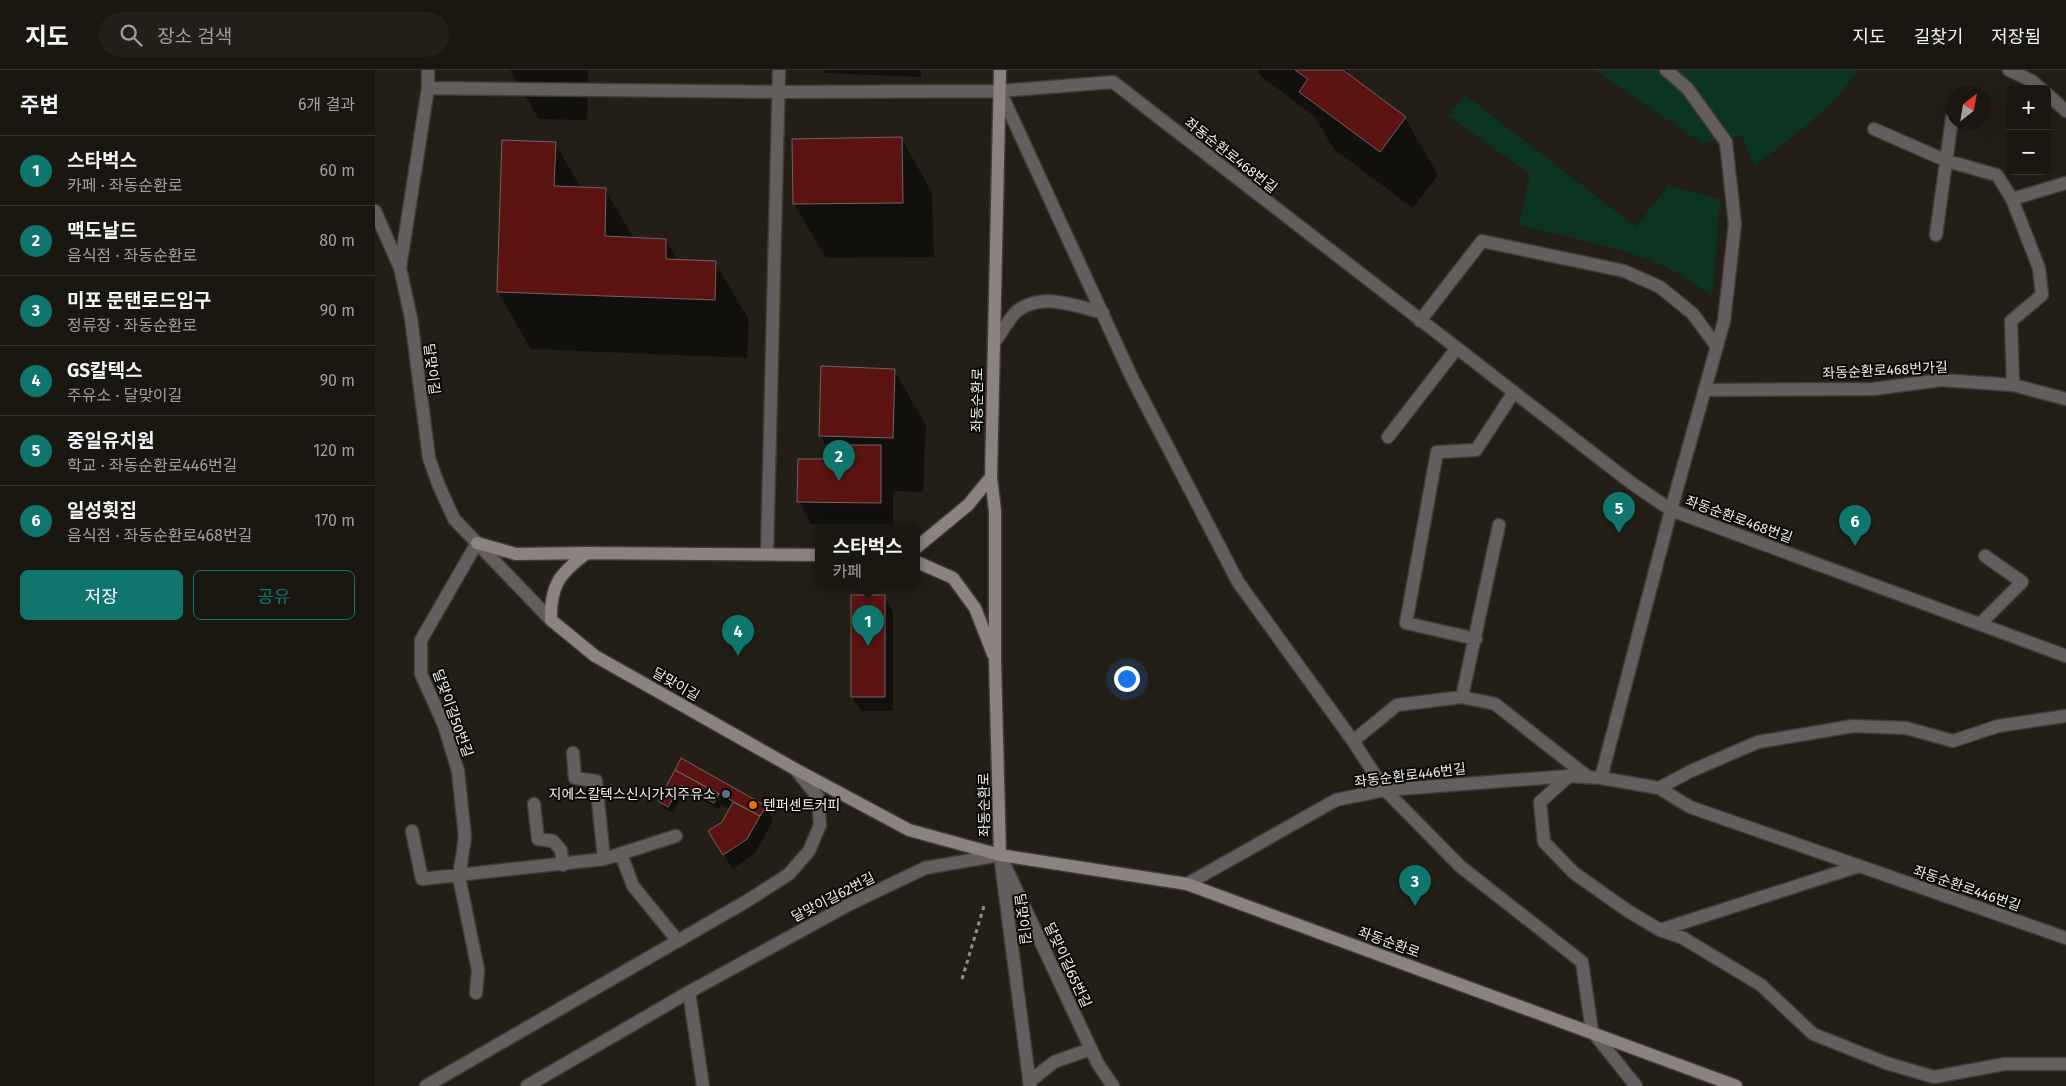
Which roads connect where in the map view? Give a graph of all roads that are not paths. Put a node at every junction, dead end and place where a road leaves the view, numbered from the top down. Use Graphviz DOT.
graph roads {
  1 [pos="428,70"];
  2 [pos="779,70"];
  3 [pos="1000,70"];
  4 [pos="1666,70"];
  5 [pos="2009,70"];
  6 [pos="2036,85"];
  7 [pos="428,88"];
  8 [pos="1000,91"];
  9 [pos="779,92"];
  10 [pos="2051,98"];
  11 [pos="2066,111"];
  12 [pos="1874,129"];
  13 [pos="1951,130"];
  14 [pos="1947,161"];
  15 [pos="2066,184"];
  16 [pos="2012,199"];
  17 [pos="375,211"];
  18 [pos="1936,235"];
  19 [pos="401,268"];
  20 [pos="1103,313"];
  21 [pos="1420,321"];
  22 [pos="994,343"];
  23 [pos="1717,347"];
  24 [pos="1457,348"];
  25 [pos="2013,385"];
  26 [pos="1705,390"];
  27 [pos="1514,392"];
  28 [pos="2066,399"];
  29 [pos="1388,437"];
  30 [pos="991,477"];
  31 [pos="1671,510"];
  32 [pos="1499,525"];
  33 [pos="477,543"];
  34 [pos="920,545"];
  35 [pos="587,553"];
  36 [pos="767,554"];
  37 [pos="815,555"];
  38 [pos="1985,556"];
  39 [pos="920,563"];
  40 [pos="551,620"];
  41 [pos="1980,624"];
  42 [pos="1476,639"];
  43 [pos="2066,656"];
  44 [pos="995,661"];
  45 [pos="1462,698"];
  46 [pos="2066,716"];
  47 [pos="1353,741"];
  48 [pos="573,753"];
  49 [pos="795,769"];
  50 [pos="1569,776"];
  51 [pos="1588,777"];
  52 [pos="1601,778"];
  53 [pos="1659,788"];
  54 [pos="1385,790"];
  55 [pos="534,804"];
  56 [pos="412,831"];
  57 [pos="676,836"];
  58 [pos="621,854"];
  59 [pos="1000,855"];
  60 [pos="605,860"];
  61 [pos="563,865"];
  62 [pos="1859,866"];
  63 [pos="459,877"];
  64 [pos="1187,884"];
  65 [pos="1660,930"];
  66 [pos="2066,938"];
  67 [pos="677,941"];
  68 [pos="689,992"];
  69 [pos="476,993"];
  70 [pos="1592,1031"];
  71 [pos="1091,1049"];
  72 [pos="2066,1064"];
  73 [pos="1030,1084"];
  74 [pos="426,1086"];
  75 [pos="527,1086"];
  76 [pos="703,1086"];
  77 [pos="1113,1086"];
  78 [pos="1635,1086"];
  79 [pos="1736,1086"];
  1 -- 7 [label="street"];
  2 -- 9 [label="street"];
  3 -- 8 [label="main road, 좌동순환로"];
  4 -- 23 [label="street"];
  5 -- 6 [label="street"];
  7 -- 9 [label="street, 좌동순환로468번길"];
  7 -- 19 [label="street"];
  8 -- 9 [label="street, 좌동순환로468번길"];
  8 -- 20 [label="street"];
  8 -- 21 [label="street, 좌동순환로468번길"];
  8 -- 22 [label="main road, 좌동순환로"];
  9 -- 36 [label="street"];
  10 -- 11 [label="street"];
  12 -- 14 [label="street"];
  13 -- 14 [label="street"];
  14 -- 16 [label="street"];
  14 -- 18 [label="street"];
  15 -- 16 [label="street"];
  16 -- 25 [label="street"];
  17 -- 19 [label="street, 달맞이길"];
  19 -- 33 [label="street, 달맞이길"];
  20 -- 22 [label="street"];
  20 -- 47 [label="street"];
  21 -- 23 [label="street"];
  21 -- 24 [label="street, 좌동순환로468번길"];
  22 -- 30 [label="main road, 좌동순환로"];
  23 -- 26 [label="street"];
  24 -- 27 [label="street, 좌동순환로468번길"];
  24 -- 29 [label="street"];
  25 -- 26 [label="street, 좌동순환로468번가길"];
  25 -- 28 [label="street, 좌동순환로468번가길"];
  26 -- 31 [label="street"];
  27 -- 31 [label="street, 좌동순환로468번길"];
  27 -- 42 [label="street"];
  30 -- 34 [label="main road"];
  30 -- 44 [label="main road, 좌동순환로"];
  31 -- 41 [label="street, 좌동순환로468번길"];
  31 -- 52 [label="street"];
  32 -- 42 [label="street"];
  33 -- 35 [label="main road"];
  33 -- 40 [label="street, 달맞이길"];
  33 -- 63 [label="street, 달맞이길50번길"];
  35 -- 36 [label="main road"];
  35 -- 40 [label="main road"];
  36 -- 37 [label="main road"];
  38 -- 41 [label="street"];
  39 -- 44 [label="main road"];
  40 -- 49 [label="main road, 달맞이길"];
  41 -- 43 [label="street, 좌동순환로468번길"];
  42 -- 45 [label="street"];
  44 -- 59 [label="main road, 좌동순환로"];
  45 -- 47 [label="street"];
  45 -- 51 [label="street"];
  46 -- 53 [label="street"];
  47 -- 54 [label="street"];
  48 -- 60 [label="street"];
  49 -- 59 [label="main road, 달맞이길"];
  49 -- 67 [label="street"];
  50 -- 51 [label="street, 좌동순환로446번길"];
  50 -- 54 [label="street, 좌동순환로446번길"];
  50 -- 65 [label="street"];
  51 -- 52 [label="street, 좌동순환로446번길"];
  52 -- 53 [label="street, 좌동순환로446번길"];
  53 -- 62 [label="street, 좌동순환로446번길"];
  54 -- 64 [label="street, 좌동순환로446번길"];
  54 -- 70 [label="street"];
  55 -- 61 [label="street"];
  56 -- 63 [label="street"];
  57 -- 58 [label="street"];
  58 -- 60 [label="street"];
  58 -- 67 [label="street"];
  59 -- 64 [label="main road, 좌동순환로"];
  59 -- 68 [label="street, 달맞이길62번길"];
  59 -- 71 [label="street, 달맞이길65번길"];
  59 -- 73 [label="street, 달맞이길"];
  60 -- 61 [label="street"];
  61 -- 63 [label="street"];
  62 -- 65 [label="street"];
  62 -- 66 [label="street, 좌동순환로446번길"];
  63 -- 69 [label="street, 달맞이길50번길"];
  64 -- 70 [label="main road, 좌동순환로"];
  65 -- 72 [label="street"];
  67 -- 74 [label="street"];
  68 -- 75 [label="street, 달맞이길62번길"];
  68 -- 76 [label="street"];
  70 -- 78 [label="street"];
  70 -- 79 [label="main road, 좌동순환로"];
  71 -- 73 [label="street"];
  71 -- 77 [label="street, 달맞이길65번길"];
}
